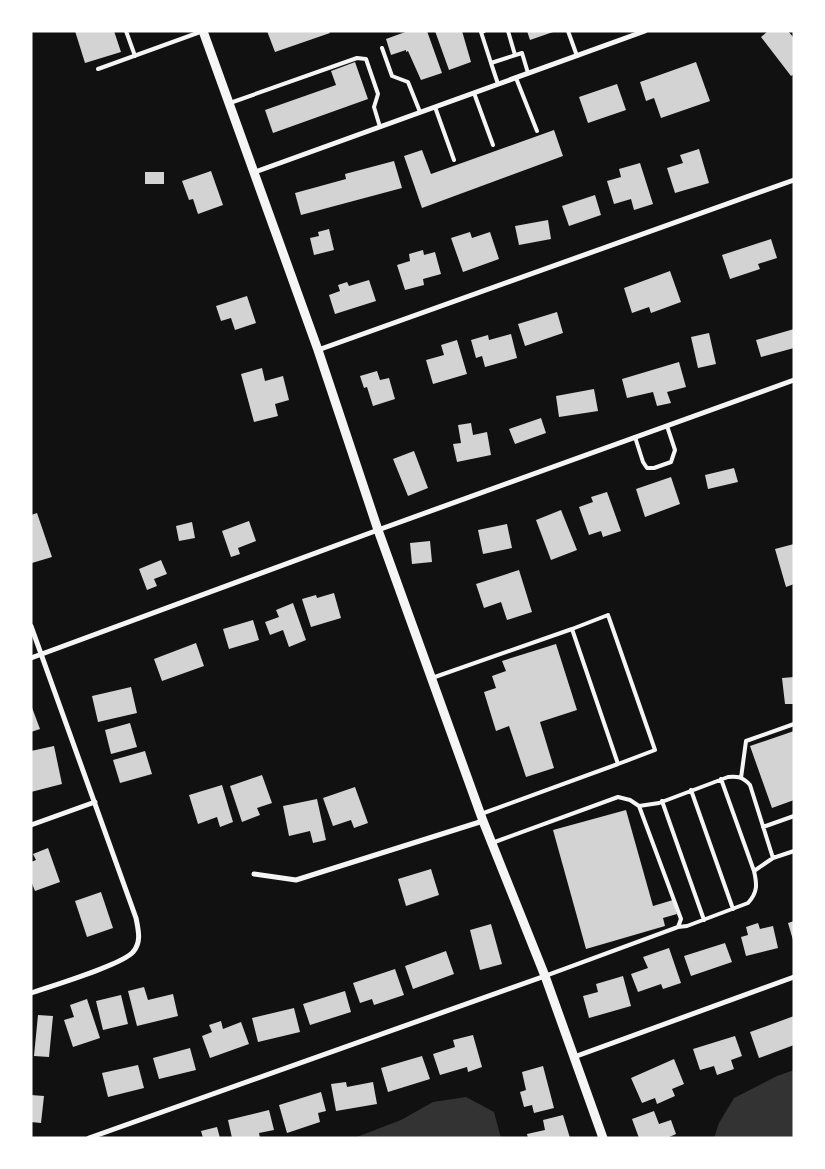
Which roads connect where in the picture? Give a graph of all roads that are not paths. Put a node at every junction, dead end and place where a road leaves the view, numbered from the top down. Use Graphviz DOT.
graph roads {
  1 [pos="126,31"];
  2 [pos="203,31"];
  3 [pos="484,31"];
  4 [pos="508,31"];
  5 [pos="568,31"];
  6 [pos="645,31"];
  7 [pos="382,48"];
  8 [pos="516,55"];
  9 [pos="135,56"];
  10 [pos="577,56"];
  11 [pos="491,63"];
  12 [pos="98,70"];
  13 [pos="528,73"];
  14 [pos="516,78"];
  15 [pos="498,84"];
  16 [pos="474,93"];
  17 [pos="230,103"];
  18 [pos="435,107"];
  19 [pos="420,112"];
  20 [pos="380,127"];
  21 [pos="537,131"];
  22 [pos="493,145"];
  23 [pos="454,160"];
  24 [pos="255,172"];
  25 [pos="794,180"];
  26 [pos="318,350"];
  27 [pos="794,380"];
  28 [pos="667,426"];
  29 [pos="635,437"];
  30 [pos="378,530"];
  31 [pos="31,626"];
  32 [pos="572,629"];
  33 [pos="42,654"];
  34 [pos="31,658"];
  35 [pos="432,678"];
  36 [pos="794,724"];
  37 [pos="618,764"];
  38 [pos="741,778"];
  39 [pos="721,779"];
  40 [pos="691,790"];
  41 [pos="662,801"];
  42 [pos="95,802"];
  43 [pos="639,806"];
  44 [pos="794,816"];
  45 [pos="482,818"];
  46 [pos="31,825"];
  47 [pos="763,827"];
  48 [pos="492,843"];
  49 [pos="794,851"];
  50 [pos="773,858"];
  51 [pos="754,871"];
  52 [pos="254,874"];
  53 [pos="733,909"];
  54 [pos="704,920"];
  55 [pos="678,927"];
  56 [pos="545,976"];
  57 [pos="794,978"];
  58 [pos="31,993"];
  59 [pos="574,1057"];
  60 [pos="89,1138"];
  61 [pos="603,1138"];
  1 -- 9 [label="lane"];
  2 -- 9 [label="lane"];
  2 -- 17 [label="street"];
  3 -- 11 [label="lane"];
  4 -- 8 [label="lane"];
  5 -- 10 [label="lane"];
  6 -- 10 [label="street"];
  7 -- 19 [label="lane"];
  8 -- 11 [label="lane"];
  8 -- 13 [label="lane"];
  9 -- 12 [label="lane"];
  10 -- 13 [label="street"];
  11 -- 15 [label="lane"];
  13 -- 14 [label="street"];
  14 -- 15 [label="street"];
  14 -- 21 [label="lane"];
  15 -- 16 [label="street"];
  16 -- 18 [label="street"];
  16 -- 22 [label="lane"];
  17 -- 20 [label="lane"];
  17 -- 24 [label="street"];
  18 -- 19 [label="street"];
  18 -- 23 [label="lane"];
  19 -- 20 [label="street"];
  20 -- 24 [label="street"];
  24 -- 26 [label="street"];
  25 -- 26 [label="street"];
  26 -- 30 [label="street"];
  27 -- 28 [label="street"];
  28 -- 29 [label="street"];
  28 -- 29 [label="lane"];
  29 -- 30 [label="street"];
  30 -- 33 [label="street"];
  30 -- 35 [label="street"];
  31 -- 33 [label="street"];
  32 -- 35 [label="lane"];
  32 -- 37 [label="lane"];
  32 -- 37 [label="lane"];
  33 -- 34 [label="street"];
  33 -- 42 [label="street"];
  35 -- 45 [label="street"];
  36 -- 38 [label="lane"];
  37 -- 45 [label="lane"];
  38 -- 39 [label="lane"];
  38 -- 47 [label="lane"];
  39 -- 40 [label="lane"];
  39 -- 51 [label="lane"];
  40 -- 41 [label="lane"];
  40 -- 53 [label="lane"];
  41 -- 43 [label="lane"];
  41 -- 54 [label="lane"];
  42 -- 46 [label="street"];
  42 -- 58 [label="street"];
  43 -- 48 [label="lane"];
  43 -- 55 [label="lane"];
  44 -- 47 [label="lane"];
  45 -- 48 [label="street"];
  45 -- 52 [label="street"];
  47 -- 50 [label="lane"];
  48 -- 56 [label="street"];
  49 -- 50 [label="lane"];
  50 -- 51 [label="lane"];
  51 -- 53 [label="lane"];
  53 -- 54 [label="lane"];
  54 -- 55 [label="lane"];
  55 -- 56 [label="lane"];
  56 -- 59 [label="street"];
  56 -- 60 [label="street"];
  57 -- 59 [label="street"];
  59 -- 61 [label="street"];
}
